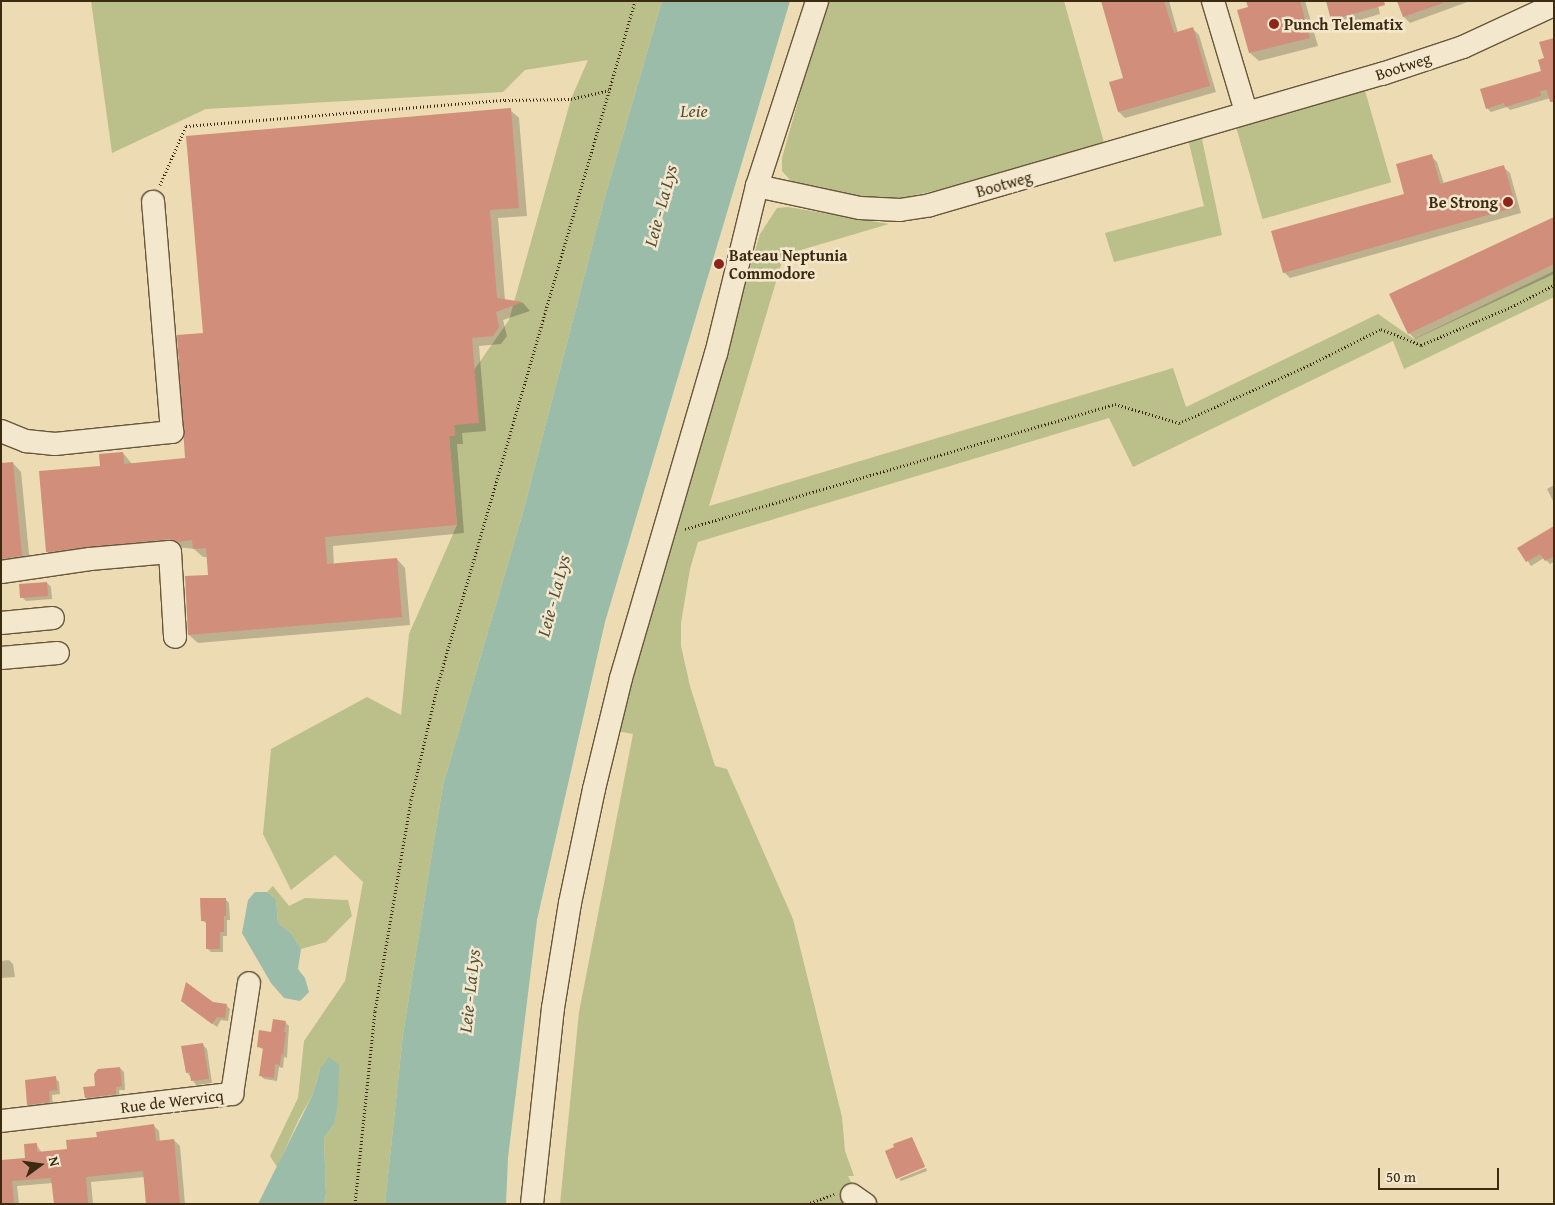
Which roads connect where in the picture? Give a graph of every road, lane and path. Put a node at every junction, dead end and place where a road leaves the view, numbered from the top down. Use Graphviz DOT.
graph roads {
  1 [pos="635,1"];
  2 [pos="817,1"];
  3 [pos="1213,1"];
  4 [pos="1554,5"];
  5 [pos="609,90"];
  6 [pos="1246,112"];
  7 [pos="757,186"];
  8 [pos="153,202"];
  9 [pos="1554,285"];
  10 [pos="1,432"];
  11 [pos="665,533"];
  12 [pos="1,572"];
  13 [pos="53,618"];
  14 [pos="1,623"];
  15 [pos="175,636"];
  16 [pos="58,652"];
  17 [pos="1,658"];
  18 [pos="249,982"];
  19 [pos="1,1121"];
  20 [pos="859,1199"];
  21 [pos="355,1204"];
  22 [pos="532,1204"];
  23 [pos="807,1204"];
  1 -- 5 [label="path"];
  2 -- 7 [label="street"];
  3 -- 6 [label="street"];
  4 -- 6 [label="street, Bootweg"];
  5 -- 8 [label="path"];
  5 -- 21 [label="path"];
  6 -- 7 [label="street, Bootweg"];
  7 -- 11 [label="street"];
  8 -- 10 [label="street"];
  9 -- 11 [label="path"];
  11 -- 22 [label="street"];
  12 -- 15 [label="street"];
  13 -- 14 [label="street"];
  16 -- 17 [label="street"];
  18 -- 19 [label="street, Rue de Wervicq"];
  20 -- 23 [label="path"];
}
